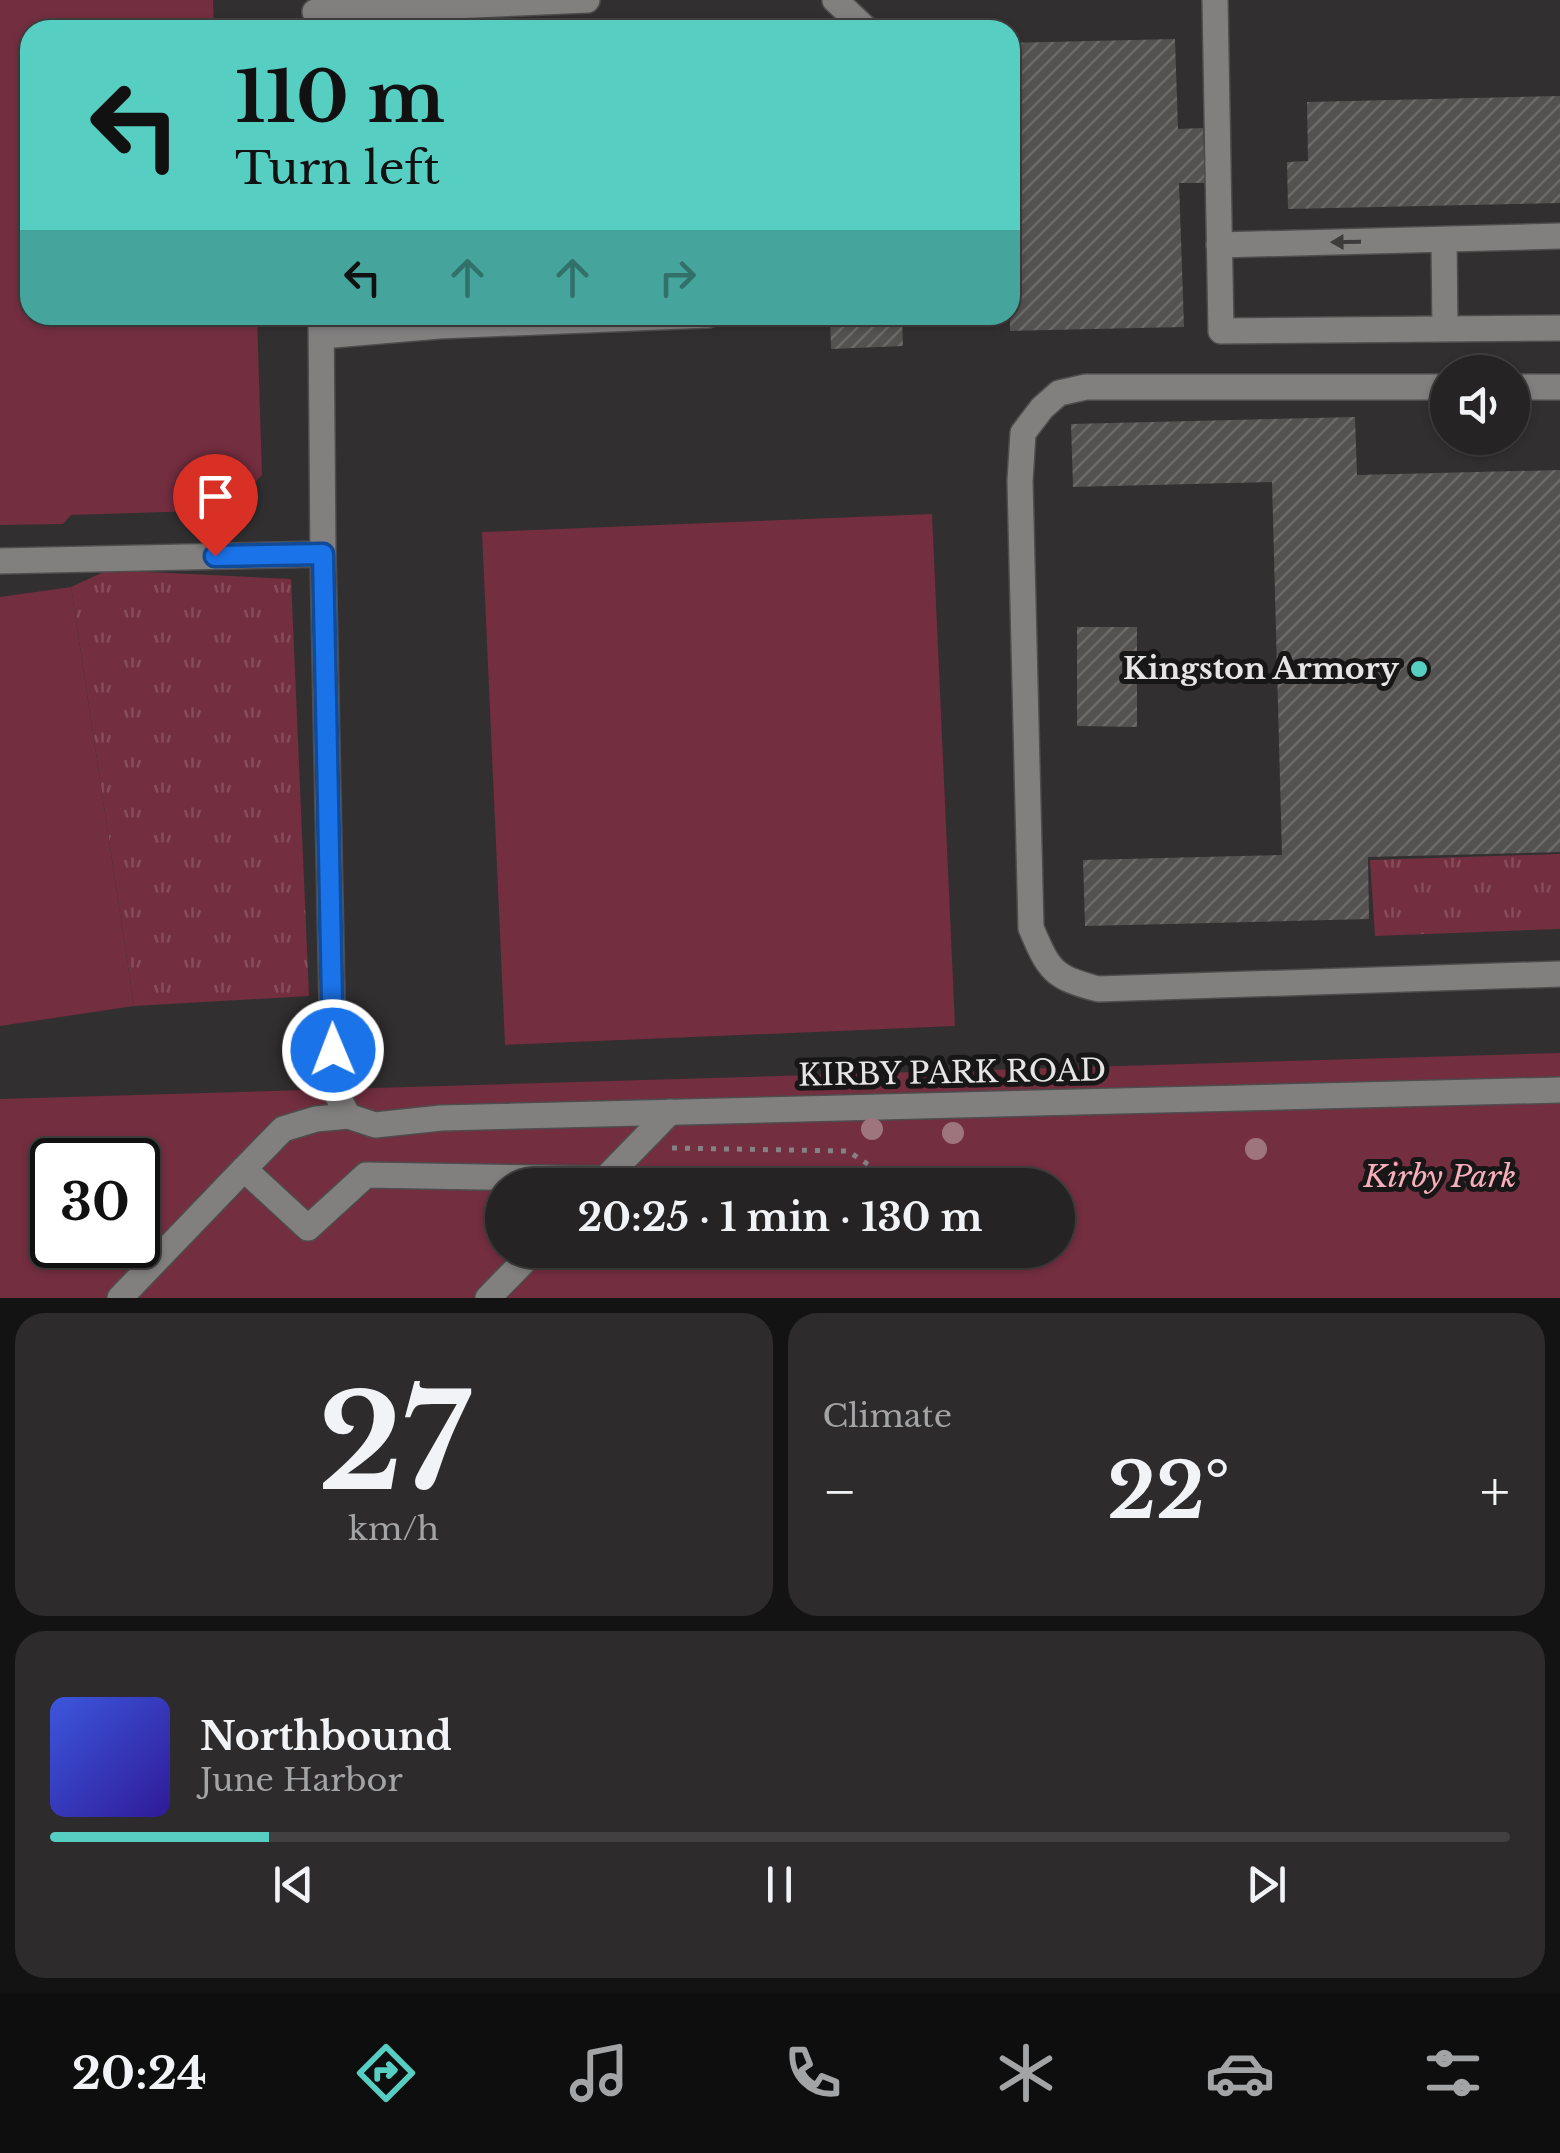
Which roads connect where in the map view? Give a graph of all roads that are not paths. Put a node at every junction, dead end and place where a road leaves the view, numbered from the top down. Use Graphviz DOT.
graph roads {
  1 [pos="586,0"];
  2 [pos="835,0"];
  3 [pos="1215,0"];
  4 [pos="315,14"];
  5 [pos="856,20"];
  6 [pos="1560,236"];
  7 [pos="1444,240"];
  8 [pos="1219,245"];
  9 [pos="463,325"];
  10 [pos="322,326"];
  11 [pos="1446,328"];
  12 [pos="1560,328"];
  13 [pos="1430,387"];
  14 [pos="1530,387"];
  15 [pos="1560,387"];
  16 [pos="323,554"];
  17 [pos="0,561"];
  18 [pos="1560,974"];
  19 [pos="1560,1090"];
  20 [pos="670,1112"];
  21 [pos="348,1116"];
  22 [pos="615,1168"];
  23 [pos="244,1169"];
  24 [pos="485,1179"];
  25 [pos="517,1268"];
  26 [pos="120,1298"];
  27 [pos="488,1298"];
  1 -- 4 [label="street"];
  2 -- 5 [label="street"];
  3 -- 8 [label="street"];
  6 -- 7 [label="street"];
  7 -- 8 [label="street, one-way"];
  7 -- 11 [label="street"];
  8 -- 11 [label="street"];
  9 -- 10 [label="street"];
  10 -- 16 [label="street"];
  11 -- 12 [label="street"];
  13 -- 18 [label="street"];
  14 -- 15 [label="street"];
  16 -- 17 [label="street"];
  16 -- 21 [label="street"];
  19 -- 20 [label="street, KIRBY PARK ROAD"];
  20 -- 21 [label="street, KIRBY PARK ROAD"];
  20 -- 22 [label="street"];
  21 -- 23 [label="street, KIRBY PARK ROAD"];
  23 -- 24 [label="street"];
  23 -- 26 [label="street, KIRBY PARK ROAD"];
  25 -- 27 [label="street"];
}
